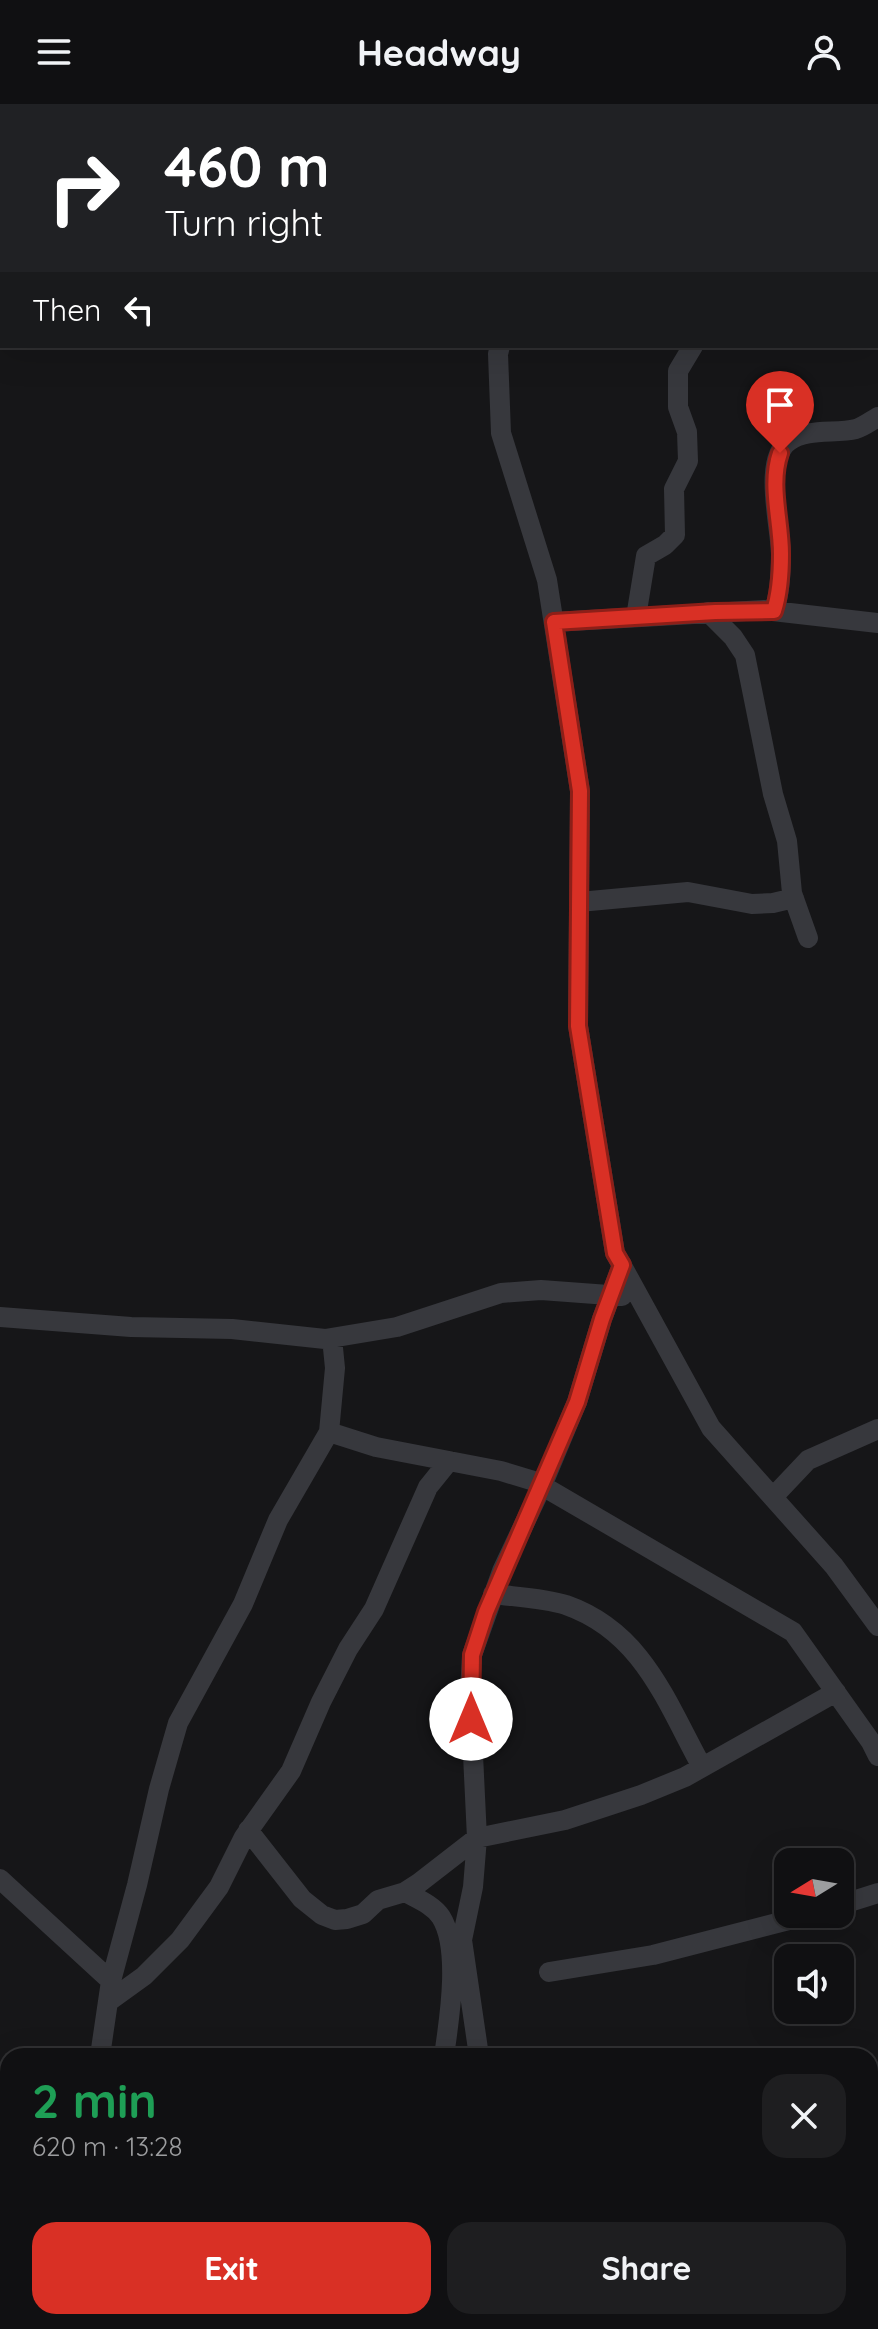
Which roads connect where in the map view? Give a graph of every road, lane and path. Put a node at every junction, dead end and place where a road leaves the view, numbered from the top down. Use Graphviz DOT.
graph roads {
  1 [pos="692,348"];
  2 [pos="497,349"];
  3 [pos="878,417"];
  4 [pos="774,611"];
  5 [pos="708,612"];
  6 [pos="636,617"];
  7 [pos="554,622"];
  8 [pos="878,623"];
  9 [pos="794,898"];
  10 [pos="579,902"];
  11 [pos="808,938"];
  12 [pos="622,1265"];
  13 [pos="611,1294"];
  14 [pos="641,1301"];
  15 [pos="0,1317"];
  16 [pos="332,1338"];
  17 [pos="878,1429"];
  18 [pos="329,1432"];
  19 [pos="449,1461"];
  20 [pos="542,1486"];
  21 [pos="773,1497"];
  22 [pos="493,1594"];
  23 [pos="878,1626"];
  24 [pos="836,1692"];
  25 [pos="878,1756"];
  26 [pos="702,1767"];
  27 [pos="248,1830"];
  28 [pos="477,1838"];
  29 [pos="0,1879"];
  30 [pos="405,1892"];
  31 [pos="878,1893"];
  32 [pos="854,1901"];
  33 [pos="774,1924"];
  34 [pos="549,1972"];
  35 [pos="110,1992"];
  36 [pos="101,2048"];
  37 [pos="445,2048"];
  38 [pos="478,2048"];
  1 -- 6 [label="street"];
  2 -- 7 [label="street"];
  3 -- 4 [label="street"];
  4 -- 5 [label="street"];
  4 -- 8 [label="street"];
  5 -- 6 [label="street"];
  5 -- 9 [label="street"];
  6 -- 7 [label="street"];
  7 -- 10 [label="street"];
  9 -- 10 [label="street"];
  9 -- 11 [label="street"];
  10 -- 12 [label="street"];
  12 -- 13 [label="street"];
  12 -- 14 [label="street"];
  13 -- 14 [label="street"];
  13 -- 16 [label="street"];
  13 -- 20 [label="street"];
  14 -- 21 [label="street"];
  15 -- 16 [label="street"];
  16 -- 18 [label="street"];
  17 -- 21 [label="street"];
  18 -- 19 [label="street"];
  18 -- 35 [label="street"];
  19 -- 20 [label="street"];
  19 -- 27 [label="street"];
  20 -- 22 [label="street"];
  20 -- 24 [label="street"];
  21 -- 23 [label="street"];
  22 -- 26 [label="street"];
  22 -- 28 [label="street"];
  24 -- 25 [label="street"];
  24 -- 26 [label="street"];
  26 -- 28 [label="street"];
  27 -- 30 [label="street"];
  27 -- 35 [label="street"];
  28 -- 30 [label="street"];
  28 -- 38 [label="street"];
  29 -- 35 [label="street"];
  30 -- 37 [label="street"];
  31 -- 32 [label="street"];
  33 -- 34 [label="street"];
  35 -- 36 [label="street"];
}
